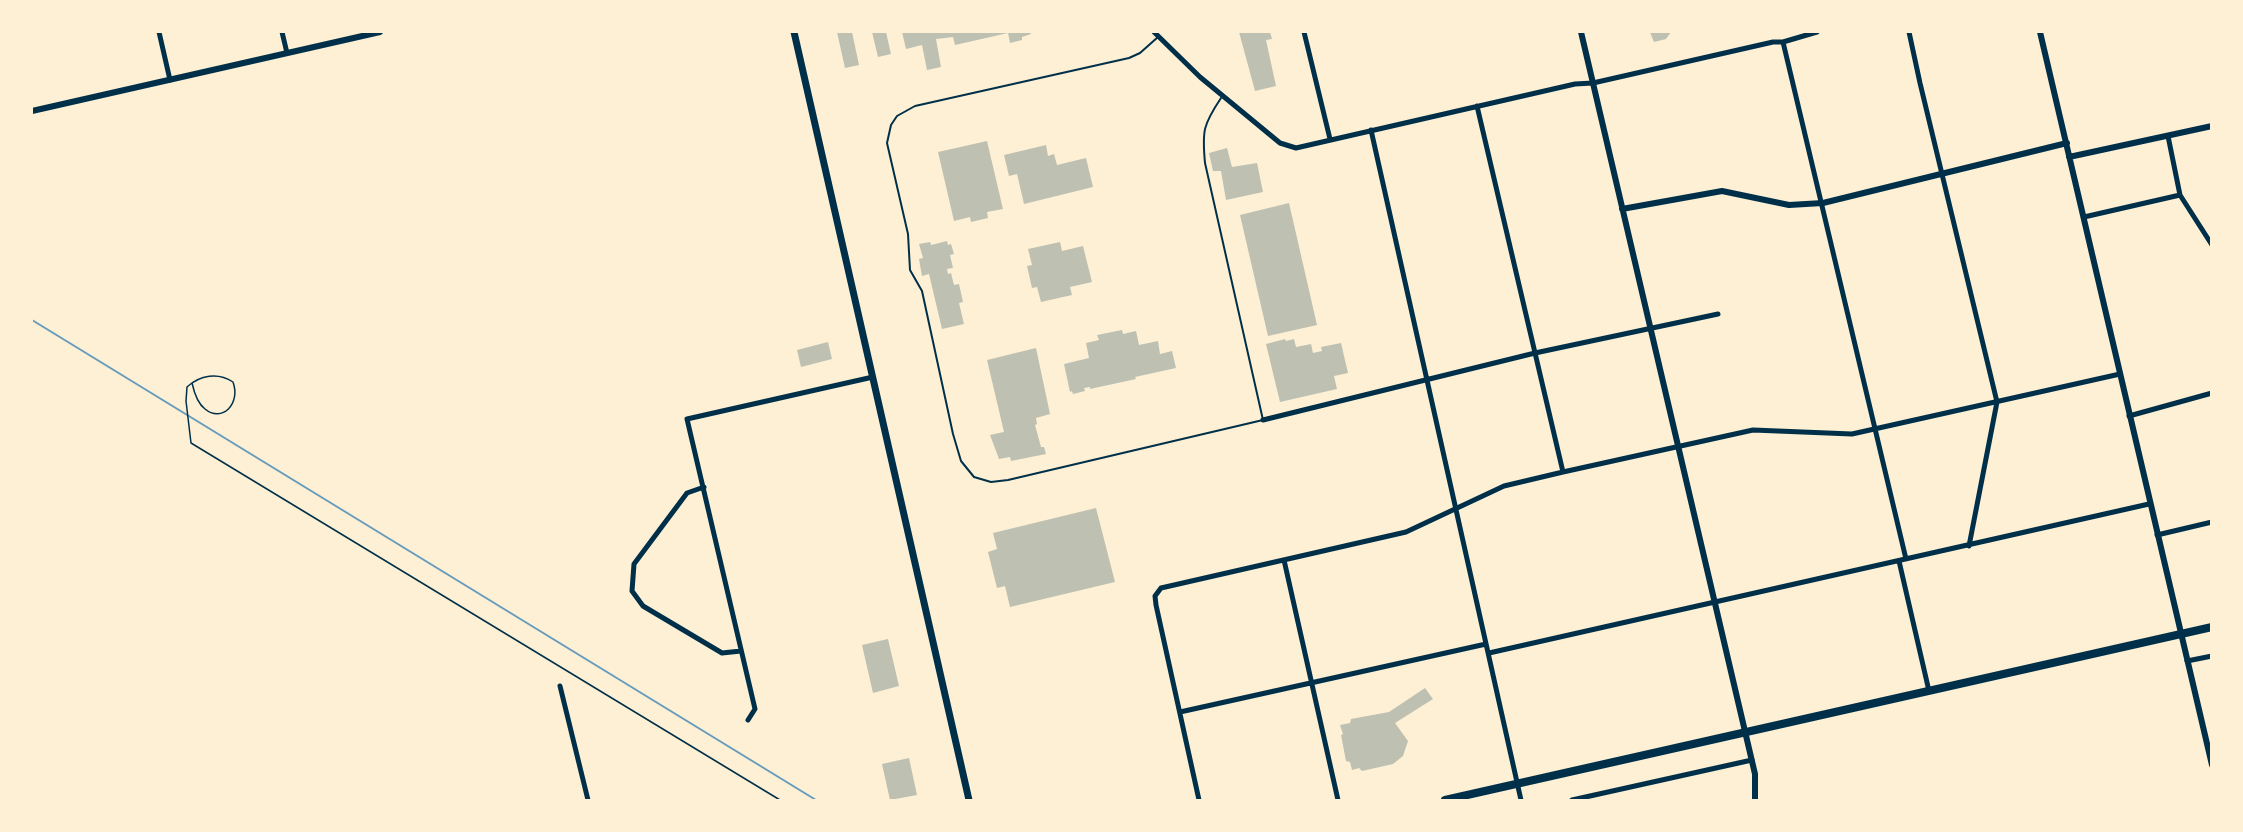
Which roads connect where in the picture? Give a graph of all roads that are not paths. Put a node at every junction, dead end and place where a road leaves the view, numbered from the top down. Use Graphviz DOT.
graph roads {
  1 [pos="159,32"];
  2 [pos="282,32"];
  3 [pos="380,32"];
  4 [pos="794,32"];
  5 [pos="1304,32"];
  6 [pos="1581,32"];
  7 [pos="1817,32"];
  8 [pos="1909,32"];
  9 [pos="2040,32"];
  10 [pos="1156,34"];
  11 [pos="1783,42"];
  12 [pos="287,53"];
  13 [pos="170,80"];
  14 [pos="1593,83"];
  15 [pos="1223,95"];
  16 [pos="1477,105"];
  17 [pos="32,111"];
  18 [pos="2211,126"];
  19 [pos="1371,130"];
  20 [pos="2168,136"];
  21 [pos="1330,140"];
  22 [pos="2067,143"];
  23 [pos="2069,157"];
  24 [pos="1942,172"];
  25 [pos="2180,195"];
  26 [pos="1823,203"];
  27 [pos="1622,209"];
  28 [pos="2084,217"];
  29 [pos="2211,245"];
  30 [pos="1718,314"];
  31 [pos="1650,327"];
  32 [pos="1535,353"];
  33 [pos="2120,374"];
  34 [pos="873,377"];
  35 [pos="1427,379"];
  36 [pos="2211,393"];
  37 [pos="1997,402"];
  38 [pos="2129,416"];
  39 [pos="1263,420"];
  40 [pos="1876,429"];
  41 [pos="1678,447"];
  42 [pos="1563,472"];
  43 [pos="704,488"];
  44 [pos="2150,504"];
  45 [pos="1457,508"];
  46 [pos="2211,522"];
  47 [pos="2157,535"];
  48 [pos="1969,546"];
  49 [pos="1284,560"];
  50 [pos="1906,560"];
  51 [pos="1899,561"];
  52 [pos="1714,603"];
  53 [pos="2211,627"];
  54 [pos="2181,634"];
  55 [pos="1486,644"];
  56 [pos="741,651"];
  57 [pos="1489,653"];
  58 [pos="2211,656"];
  59 [pos="2187,662"];
  60 [pos="1311,682"];
  61 [pos="560,686"];
  62 [pos="1929,691"];
  63 [pos="1179,712"];
  64 [pos="748,720"];
  65 [pos="1745,734"];
  66 [pos="1752,760"];
  67 [pos="2211,765"];
  68 [pos="1519,784"];
  69 [pos="588,801"];
  70 [pos="969,801"];
  71 [pos="1199,801"];
  72 [pos="1338,801"];
  73 [pos="1444,801"];
  74 [pos="1521,801"];
  75 [pos="1572,801"];
  76 [pos="1755,801"];
  1 -- 13 [label="street"];
  2 -- 12 [label="street"];
  3 -- 12 [label="street"];
  4 -- 34 [label="main road"];
  5 -- 21 [label="street"];
  6 -- 14 [label="street"];
  7 -- 11 [label="street"];
  8 -- 24 [label="street"];
  9 -- 22 [label="street"];
  10 -- 15 [label="street"];
  10 -- 39 [label="lane"];
  11 -- 14 [label="street"];
  11 -- 26 [label="street"];
  12 -- 13 [label="street"];
  13 -- 17 [label="street"];
  14 -- 16 [label="street"];
  14 -- 27 [label="street"];
  15 -- 21 [label="street"];
  15 -- 39 [label="lane"];
  16 -- 19 [label="street"];
  16 -- 32 [label="street"];
  18 -- 20 [label="street"];
  19 -- 21 [label="street"];
  19 -- 35 [label="street"];
  20 -- 23 [label="street"];
  20 -- 25 [label="street"];
  22 -- 23 [label="street"];
  22 -- 24 [label="street"];
  23 -- 28 [label="street"];
  24 -- 26 [label="street"];
  24 -- 37 [label="street"];
  25 -- 28 [label="street"];
  25 -- 29 [label="street"];
  26 -- 27 [label="street"];
  26 -- 40 [label="street"];
  27 -- 31 [label="street"];
  28 -- 33 [label="street"];
  30 -- 31 [label="street"];
  31 -- 32 [label="street"];
  31 -- 41 [label="street"];
  32 -- 35 [label="street"];
  32 -- 42 [label="street"];
  33 -- 37 [label="street"];
  33 -- 38 [label="street"];
  34 -- 43 [label="street"];
  34 -- 70 [label="main road"];
  35 -- 39 [label="street"];
  35 -- 45 [label="street"];
  36 -- 38 [label="street"];
  37 -- 40 [label="street"];
  37 -- 48 [label="street"];
  38 -- 44 [label="street"];
  40 -- 41 [label="street"];
  40 -- 50 [label="street"];
  41 -- 42 [label="street"];
  41 -- 52 [label="street"];
  42 -- 45 [label="street"];
  43 -- 56 [label="street"];
  43 -- 56 [label="street"];
  44 -- 47 [label="street"];
  44 -- 48 [label="street"];
  45 -- 49 [label="street"];
  45 -- 55 [label="street"];
  46 -- 47 [label="street"];
  47 -- 54 [label="street"];
  48 -- 50 [label="street"];
  49 -- 60 [label="street"];
  49 -- 63 [label="street"];
  50 -- 51 [label="street"];
  51 -- 52 [label="street"];
  51 -- 62 [label="street"];
  52 -- 57 [label="street"];
  52 -- 65 [label="street"];
  53 -- 54 [label="main road"];
  54 -- 59 [label="street"];
  54 -- 62 [label="main road"];
  55 -- 57 [label="street"];
  55 -- 60 [label="street"];
  56 -- 64 [label="street"];
  57 -- 68 [label="street"];
  58 -- 59 [label="street"];
  59 -- 67 [label="street"];
  60 -- 63 [label="street"];
  60 -- 72 [label="street"];
  61 -- 69 [label="street"];
  62 -- 65 [label="main road"];
  63 -- 71 [label="street"];
  65 -- 66 [label="street"];
  65 -- 68 [label="main road"];
  66 -- 75 [label="street"];
  66 -- 76 [label="street"];
  68 -- 73 [label="main road"];
  68 -- 74 [label="street"];
}
